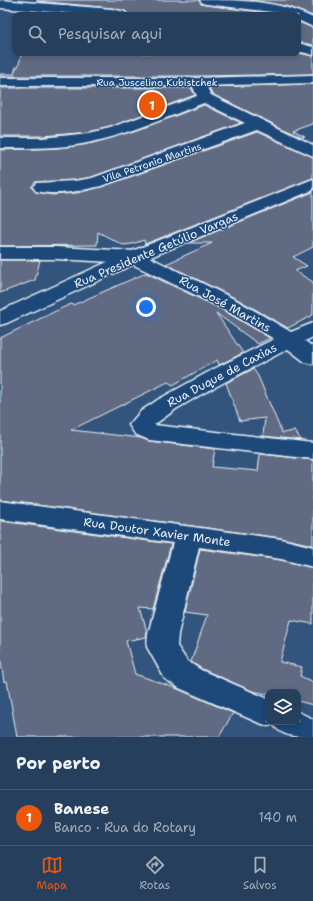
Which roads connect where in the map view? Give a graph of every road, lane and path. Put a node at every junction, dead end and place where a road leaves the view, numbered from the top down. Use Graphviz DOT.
graph roads {
  1 [pos="206,0"];
  2 [pos="0,4"];
  3 [pos="104,12"];
  4 [pos="291,12"];
  5 [pos="301,17"];
  6 [pos="313,23"];
  7 [pos="301,48"];
  8 [pos="313,51"];
  9 [pos="0,70"];
  10 [pos="313,71"];
  11 [pos="290,76"];
  12 [pos="313,79"];
  13 [pos="0,82"];
  14 [pos="199,82"];
  15 [pos="205,98"];
  16 [pos="258,124"];
  17 [pos="0,143"];
  18 [pos="313,151"];
  19 [pos="313,184"];
  20 [pos="42,187"];
  21 [pos="0,253"];
  22 [pos="134,257"];
  23 [pos="0,319"];
  24 [pos="313,329"];
  25 [pos="290,340"];
  26 [pos="313,357"];
  27 [pos="313,451"];
  28 [pos="0,510"];
  29 [pos="188,536"];
  30 [pos="313,557"];
  31 [pos="265,712"];
  32 [pos="294,725"];
  33 [pos="313,734"];
  1 -- 4 [label="street"];
  2 -- 3 [label="street"];
  5 -- 6 [label="street"];
  7 -- 8 [label="street"];
  9 -- 11 [label="street, Rua Juscelino Kubistchek"];
  10 -- 11 [label="street, Rua Juscelino Kubistchek"];
  11 -- 12 [label="street, Rua Juscelino Kubistchek"];
  11 -- 14 [label="street, Rua Juscelino Kubistchek"];
  13 -- 14 [label="street, Rua Juscelino Kubistchek"];
  14 -- 15 [label="street"];
  15 -- 16 [label="street"];
  15 -- 17 [label="street"];
  16 -- 18 [label="street"];
  16 -- 20 [label="street, Vila Petronio Martins"];
  19 -- 22 [label="street, Rua Presidente Getúlio Vargas"];
  21 -- 22 [label="street"];
  22 -- 23 [label="street, Rua Presidente Getúlio Vargas"];
  22 -- 25 [label="street, Rua José Martins"];
  24 -- 25 [label="street, Rua Duque de Caxias"];
  25 -- 26 [label="street, Rua José Martins"];
  25 -- 27 [label="street, Rua Duque de Caxias"];
  28 -- 29 [label="street, Rua Doutor Xavier Monte"];
  29 -- 30 [label="street, Rua Doutor Xavier Monte"];
  29 -- 31 [label="street"];
  32 -- 33 [label="street"];
}
